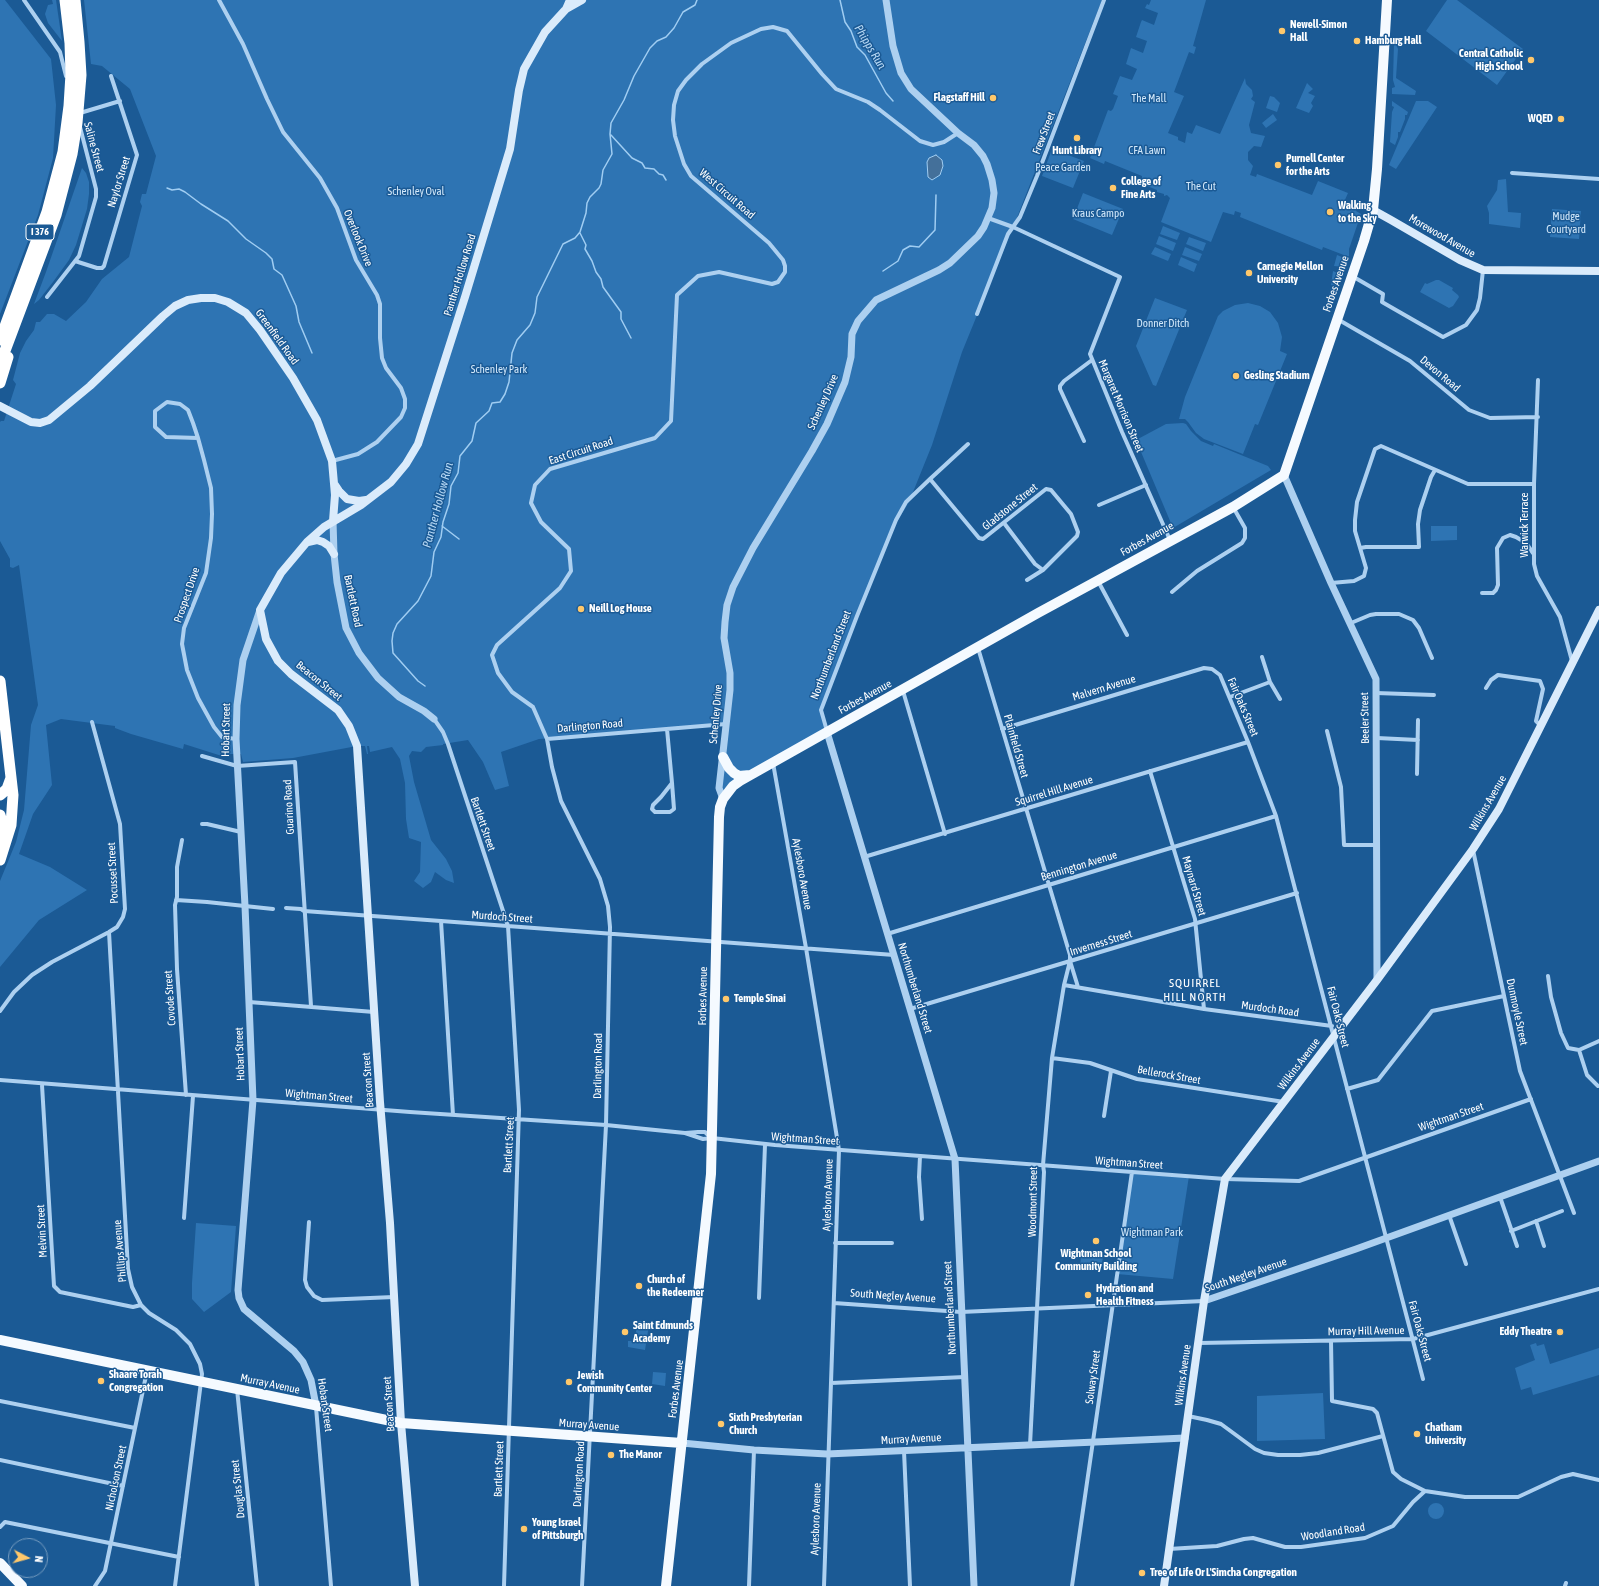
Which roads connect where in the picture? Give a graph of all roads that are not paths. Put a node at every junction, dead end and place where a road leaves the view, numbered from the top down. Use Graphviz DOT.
graph roads {
  1 [pos="24,0"];
  2 [pos="65,0"];
  3 [pos="75,0"];
  4 [pos="219,0"];
  5 [pos="582,0"];
  6 [pos="886,0"];
  7 [pos="1104,0"];
  8 [pos="1387,0"];
  9 [pos="574,2"];
  10 [pos="75,43"];
  11 [pos="111,76"];
  12 [pos="120,101"];
  13 [pos="76,114"];
  14 [pos="958,133"];
  15 [pos="1512,173"];
  16 [pos="1599,179"];
  17 [pos="1372,210"];
  18 [pos="988,218"];
  19 [pos="1013,227"];
  20 [pos="75,261"];
  21 [pos="1483,270"];
  22 [pos="1599,271"];
  23 [pos="1352,275"];
  24 [pos="772,284"];
  25 [pos="30,286"];
  26 [pos="47,297"];
  27 [pos="978,314"];
  28 [pos="1336,319"];
  29 [pos="0,340"];
  30 [pos="1092,360"];
  31 [pos="0,364"];
  32 [pos="1538,380"];
  33 [pos="0,383"];
  34 [pos="0,406"];
  35 [pos="1538,417"];
  36 [pos="198,438"];
  37 [pos="1084,442"];
  38 [pos="968,444"];
  39 [pos="332,460"];
  40 [pos="1435,470"];
  41 [pos="1284,475"];
  42 [pos="930,479"];
  43 [pos="334,482"];
  44 [pos="1534,484"];
  45 [pos="1146,485"];
  46 [pos="368,500"];
  47 [pos="1099,505"];
  48 [pos="1233,507"];
  49 [pos="333,521"];
  50 [pos="1004,523"];
  51 [pos="1170,540"];
  52 [pos="307,542"];
  53 [pos="1360,548"];
  54 [pos="334,554"];
  55 [pos="1534,554"];
  56 [pos="1043,570"];
  57 [pos="1027,580"];
  58 [pos="1097,580"];
  59 [pos="1331,583"];
  60 [pos="1172,592"];
  61 [pos="1482,593"];
  62 [pos="260,610"];
  63 [pos="1599,610"];
  64 [pos="1351,623"];
  65 [pos="1127,635"];
  66 [pos="978,648"];
  67 [pos="1262,657"];
  68 [pos="1432,658"];
  69 [pos="1572,662"];
  70 [pos="1212,669"];
  71 [pos="0,681"];
  72 [pos="1270,682"];
  73 [pos="1486,688"];
  74 [pos="902,691"];
  75 [pos="1376,693"];
  76 [pos="1434,695"];
  77 [pos="1230,697"];
  78 [pos="1280,700"];
  79 [pos="434,719"];
  80 [pos="1418,720"];
  81 [pos="92,722"];
  82 [pos="726,724"];
  83 [pos="1541,726"];
  84 [pos="667,729"];
  85 [pos="1002,729"];
  86 [pos="827,732"];
  87 [pos="1327,732"];
  88 [pos="1377,738"];
  89 [pos="236,739"];
  90 [pos="547,739"];
  91 [pos="1418,740"];
  92 [pos="1248,742"];
  93 [pos="202,756"];
  94 [pos="723,757"];
  95 [pos="773,762"];
  96 [pos="237,766"];
  97 [pos="1150,771"];
  98 [pos="11,773"];
  99 [pos="1417,774"];
  100 [pos="752,775"];
  101 [pos="672,783"];
  102 [pos="0,795"];
  103 [pos="723,799"];
  104 [pos="1025,809"];
  105 [pos="0,815"];
  106 [pos="1276,816"];
  107 [pos="202,824"];
  108 [pos="241,832"];
  109 [pos="946,834"];
  110 [pos="0,838"];
  111 [pos="182,840"];
  112 [pos="1376,845"];
  113 [pos="1174,847"];
  114 [pos="1473,849"];
  115 [pos="864,857"];
  116 [pos="0,860"];
  117 [pos="1049,885"];
  118 [pos="1297,893"];
  119 [pos="176,900"];
  120 [pos="245,906"];
  121 [pos="286,908"];
  122 [pos="273,909"];
  123 [pos="304,911"];
  124 [pos="369,916"];
  125 [pos="441,922"];
  126 [pos="1196,924"];
  127 [pos="508,926"];
  128 [pos="109,932"];
  129 [pos="610,934"];
  130 [pos="887,934"];
  131 [pos="716,941"];
  132 [pos="806,948"];
  133 [pos="894,955"];
  134 [pos="1070,961"];
  135 [pos="1548,976"];
  136 [pos="1377,980"];
  137 [pos="1064,985"];
  138 [pos="1078,987"];
  139 [pos="1504,996"];
  140 [pos="249,1002"];
  141 [pos="311,1006"];
  142 [pos="910,1009"];
  143 [pos="1204,1009"];
  144 [pos="0,1011"];
  145 [pos="375,1012"];
  146 [pos="1332,1026"];
  147 [pos="1334,1036"];
  148 [pos="1599,1041"];
  149 [pos="1579,1050"];
  150 [pos="1052,1058"];
  151 [pos="1112,1071"];
  152 [pos="0,1080"];
  153 [pos="42,1085"];
  154 [pos="1598,1086"];
  155 [pos="1347,1089"];
  156 [pos="119,1090"];
  157 [pos="186,1095"];
  158 [pos="193,1096"];
  159 [pos="1531,1099"];
  160 [pos="253,1100"];
  161 [pos="1284,1102"];
  162 [pos="381,1110"];
  163 [pos="453,1115"];
  164 [pos="1104,1116"];
  165 [pos="519,1120"];
  166 [pos="606,1126"];
  167 [pos="712,1138"];
  168 [pos="766,1145"];
  169 [pos="839,1150"];
  170 [pos="920,1156"];
  171 [pos="1364,1158"];
  172 [pos="955,1159"];
  173 [pos="1599,1161"];
  174 [pos="1042,1165"];
  175 [pos="1132,1172"];
  176 [pos="1560,1174"];
  177 [pos="1225,1179"];
  178 [pos="1500,1196"];
  179 [pos="1562,1211"];
  180 [pos="1574,1213"];
  181 [pos="1449,1215"];
  182 [pos="184,1218"];
  183 [pos="922,1219"];
  184 [pos="1536,1221"];
  185 [pos="309,1222"];
  186 [pos="1511,1231"];
  187 [pos="1387,1237"];
  188 [pos="835,1243"];
  189 [pos="892,1243"];
  190 [pos="1517,1246"];
  191 [pos="1544,1246"];
  192 [pos="1466,1264"];
  193 [pos="1599,1289"];
  194 [pos="394,1297"];
  195 [pos="759,1298"];
  196 [pos="1204,1301"];
  197 [pos="834,1303"];
  198 [pos="141,1305"];
  199 [pos="1113,1305"];
  200 [pos="1038,1308"];
  201 [pos="962,1312"];
  202 [pos="1413,1339"];
  203 [pos="0,1340"];
  204 [pos="1331,1341"];
  205 [pos="1199,1343"];
  206 [pos="147,1371"];
  207 [pos="965,1377"];
  208 [pos="1423,1379"];
  209 [pos="201,1382"];
  210 [pos="831,1383"];
  211 [pos="237,1390"];
  212 [pos="0,1401"];
  213 [pos="316,1406"];
  214 [pos="1188,1416"];
  215 [pos="401,1423"];
  216 [pos="135,1428"];
  217 [pos="509,1432"];
  218 [pos="1383,1436"];
  219 [pos="590,1437"];
  220 [pos="1185,1438"];
  221 [pos="1093,1442"];
  222 [pos="682,1443"];
  223 [pos="1030,1445"];
  224 [pos="967,1448"];
  225 [pos="754,1450"];
  226 [pos="904,1451"];
  227 [pos="827,1454"];
  228 [pos="0,1460"];
  229 [pos="1599,1480"];
  230 [pos="123,1486"];
  231 [pos="1425,1491"];
  232 [pos="0,1527"];
  233 [pos="111,1543"];
  234 [pos="1169,1549"];
  235 [pos="179,1557"];
  236 [pos="0,1563"];
  237 [pos="22,1586"];
  238 [pos="95,1586"];
  239 [pos="175,1586"];
  240 [pos="257,1586"];
  241 [pos="331,1586"];
  242 [pos="415,1586"];
  243 [pos="504,1586"];
  244 [pos="582,1586"];
  245 [pos="666,1586"];
  246 [pos="749,1586"];
  247 [pos="824,1586"];
  248 [pos="910,1586"];
  249 [pos="974,1586"];
  250 [pos="1072,1586"];
  251 [pos="1164,1586"];
  1 -- 13 [label="street, Saline Street"];
  2 -- 10 [label="highway, I 376"];
  3 -- 10 [label="highway, I 376"];
  4 -- 39 [label="street, Overlook Drive"];
  5 -- 9 [label="main road, Panther Hollow Road"];
  6 -- 14 [label="street, Schenley Drive"];
  7 -- 19 [label="street, Frew Street"];
  8 -- 17 [label="main road, Forbes Avenue"];
  9 -- 46 [label="main road, Panther Hollow Road"];
  10 -- 25 [label="highway, I 376"];
  10 -- 29 [label="highway, I 376"];
  11 -- 12 [label="street, Naylor Street"];
  12 -- 13 [label="street"];
  12 -- 20 [label="street, Naylor Street"];
  13 -- 20 [label="street, Saline Street"];
  14 -- 18 [label="street, Schenley Drive"];
  14 -- 24 [label="street, West Circuit Road"];
  15 -- 16 [label="street"];
  17 -- 21 [label="main road, Morewood Avenue"];
  17 -- 23 [label="main road, Forbes Avenue"];
  18 -- 19 [label="street"];
  18 -- 82 [label="street, Schenley Drive"];
  19 -- 27 [label="street, Frew Street"];
  19 -- 30 [label="street, Margaret Morrison Street"];
  20 -- 26 [label="street, Saline Street"];
  21 -- 22 [label="main road, Morewood Avenue"];
  21 -- 23 [label="street"];
  23 -- 28 [label="main road, Forbes Avenue"];
  24 -- 90 [label="street, East Circuit Road"];
  25 -- 31 [label="highway, I 376"];
  25 -- 33 [label="highway"];
  28 -- 35 [label="street, Devon Road"];
  28 -- 41 [label="main road, Forbes Avenue"];
  30 -- 37 [label="street"];
  30 -- 45 [label="street, Margaret Morrison Street"];
  32 -- 35 [label="street, Warwick Terrace"];
  34 -- 39 [label="main road, Greenfield Road"];
  35 -- 44 [label="street, Warwick Terrace"];
  36 -- 36 [label="street, Prospect Drive"];
  36 -- 89 [label="street, Prospect Drive"];
  38 -- 42 [label="street, Northumberland Street"];
  39 -- 43 [label="main road, Greenfield Road"];
  40 -- 44 [label="street"];
  40 -- 53 [label="street"];
  40 -- 53 [label="street"];
  41 -- 48 [label="main road, Forbes Avenue"];
  41 -- 59 [label="street, Beeler Street"];
  42 -- 50 [label="street, Gladstone Street"];
  42 -- 86 [label="street, Northumberland Street"];
  43 -- 46 [label="main road"];
  43 -- 49 [label="main road, Greenfield Road"];
  44 -- 55 [label="street, Warwick Terrace"];
  45 -- 47 [label="street"];
  45 -- 51 [label="street, Margaret Morrison Street"];
  46 -- 49 [label="main road, Panther Hollow Road"];
  48 -- 51 [label="main road, Forbes Avenue"];
  48 -- 60 [label="street"];
  49 -- 52 [label="main road, Hobart Street"];
  49 -- 54 [label="street, Bartlett Road"];
  50 -- 56 [label="street"];
  50 -- 56 [label="street, Gladstone Street"];
  51 -- 58 [label="main road, Forbes Avenue"];
  52 -- 54 [label="main road"];
  52 -- 62 [label="main road, Hobart Street"];
  53 -- 59 [label="street"];
  54 -- 79 [label="street, Bartlett Road"];
  55 -- 61 [label="street"];
  55 -- 69 [label="street, Warwick Terrace"];
  56 -- 57 [label="street"];
  58 -- 65 [label="street"];
  58 -- 66 [label="main road, Forbes Avenue"];
  59 -- 64 [label="street, Beeler Street"];
  62 -- 89 [label="street, Hobart Street"];
  62 -- 124 [label="main road, Beacon Street"];
  63 -- 69 [label="main road, Wilkins Avenue"];
  64 -- 68 [label="street"];
  64 -- 75 [label="street, Beeler Street"];
  66 -- 74 [label="main road, Forbes Avenue"];
  66 -- 85 [label="street, Plainfield Street"];
  67 -- 72 [label="street"];
  69 -- 83 [label="main road, Wilkins Avenue"];
  70 -- 77 [label="street, Fair Oaks Street"];
  70 -- 85 [label="street, Malvern Avenue"];
  71 -- 98 [label="highway"];
  72 -- 77 [label="street"];
  72 -- 78 [label="street"];
  73 -- 83 [label="street"];
  74 -- 86 [label="main road, Forbes Avenue"];
  74 -- 109 [label="street"];
  75 -- 76 [label="street"];
  75 -- 88 [label="street, Beeler Street"];
  77 -- 92 [label="street, Fair Oaks Street"];
  79 -- 127 [label="street, Bartlett Street"];
  80 -- 91 [label="street"];
  81 -- 128 [label="street, Pocusset Street"];
  82 -- 84 [label="street, Darlington Road"];
  82 -- 94 [label="street, Schenley Drive"];
  83 -- 114 [label="main road, Wilkins Avenue"];
  84 -- 90 [label="street, Darlington Road"];
  84 -- 101 [label="street"];
  85 -- 104 [label="street, Plainfield Street"];
  86 -- 95 [label="main road, Forbes Avenue"];
  86 -- 115 [label="street, Northumberland Street"];
  87 -- 112 [label="street"];
  88 -- 91 [label="street"];
  88 -- 112 [label="street, Beeler Street"];
  89 -- 96 [label="street, Hobart Street"];
  90 -- 129 [label="street, Darlington Road"];
  91 -- 99 [label="street"];
  92 -- 97 [label="street, Squirrel Hill Avenue"];
  92 -- 106 [label="street, Fair Oaks Street"];
  93 -- 96 [label="street"];
  94 -- 100 [label="main road"];
  94 -- 103 [label="street, Schenley Drive"];
  95 -- 100 [label="main road, Forbes Avenue"];
  95 -- 132 [label="street, Aylesboro Avenue"];
  96 -- 108 [label="street, Hobart Street"];
  96 -- 123 [label="street, Guarino Road"];
  97 -- 104 [label="street, Squirrel Hill Avenue"];
  97 -- 113 [label="street, Maynard Street"];
  98 -- 102 [label="highway"];
  98 -- 116 [label="highway"];
  100 -- 103 [label="main road, Forbes Avenue"];
  101 -- 101 [label="street"];
  103 -- 131 [label="main road, Forbes Avenue"];
  104 -- 109 [label="street, Squirrel Hill Avenue"];
  104 -- 117 [label="street, Plainfield Street"];
  105 -- 110 [label="highway"];
  106 -- 113 [label="street, Bennington Avenue"];
  106 -- 118 [label="street, Fair Oaks Street"];
  107 -- 108 [label="street"];
  108 -- 120 [label="street, Hobart Street"];
  109 -- 115 [label="street, Squirrel Hill Avenue"];
  111 -- 119 [label="street, Covode Street"];
  112 -- 136 [label="street, Beeler Street"];
  113 -- 117 [label="street, Bennington Avenue"];
  113 -- 126 [label="street, Maynard Street"];
  114 -- 136 [label="main road, Wilkins Avenue"];
  114 -- 139 [label="street, Dunmoyle Street"];
  115 -- 130 [label="street, Northumberland Street"];
  117 -- 130 [label="street, Bennington Avenue"];
  117 -- 134 [label="street, Plainfield Street"];
  118 -- 126 [label="street, Inverness Street"];
  118 -- 146 [label="street, Fair Oaks Street"];
  119 -- 120 [label="street"];
  119 -- 157 [label="street, Covode Street"];
  120 -- 122 [label="street"];
  120 -- 140 [label="street, Hobart Street"];
  121 -- 123 [label="street, Murdoch Street"];
  123 -- 124 [label="street, Murdoch Street"];
  123 -- 141 [label="street"];
  124 -- 125 [label="street, Murdoch Street"];
  124 -- 145 [label="main road, Beacon Street"];
  125 -- 127 [label="street, Murdoch Street"];
  125 -- 163 [label="street"];
  126 -- 134 [label="street, Inverness Street"];
  126 -- 143 [label="street, Maynard Street"];
  127 -- 129 [label="street, Murdoch Street"];
  127 -- 165 [label="street, Bartlett Street"];
  128 -- 144 [label="street, Pocusset Street"];
  128 -- 156 [label="street, Phillips Avenue"];
  129 -- 131 [label="street, Murdoch Street"];
  129 -- 166 [label="street, Darlington Road"];
  130 -- 133 [label="street, Northumberland Street"];
  131 -- 132 [label="street"];
  131 -- 167 [label="main road, Forbes Avenue"];
  132 -- 133 [label="street"];
  132 -- 169 [label="street, Aylesboro Avenue"];
  133 -- 142 [label="street, Northumberland Street"];
  134 -- 137 [label="street, Woodmont Street"];
  134 -- 138 [label="street, Plainfield Street"];
  134 -- 142 [label="street, Inverness Street"];
  135 -- 149 [label="street"];
  136 -- 147 [label="main road, Wilkins Avenue"];
  137 -- 138 [label="street, Murdoch Road"];
  137 -- 150 [label="street, Woodmont Street"];
  138 -- 143 [label="street, Murdoch Road"];
  139 -- 155 [label="street"];
  139 -- 159 [label="street, Dunmoyle Street"];
  140 -- 141 [label="street"];
  140 -- 160 [label="street, Hobart Street"];
  141 -- 145 [label="street"];
  142 -- 172 [label="street, Northumberland Street"];
  143 -- 146 [label="street, Murdoch Road"];
  145 -- 162 [label="main road, Beacon Street"];
  146 -- 147 [label="street, Fair Oaks Street"];
  147 -- 155 [label="street, Fair Oaks Street"];
  147 -- 161 [label="main road, Wilkins Avenue"];
  148 -- 149 [label="street"];
  149 -- 154 [label="street"];
  150 -- 151 [label="street, Bellerock Street"];
  150 -- 174 [label="street, Woodmont Street"];
  151 -- 161 [label="street, Bellerock Street"];
  151 -- 164 [label="street"];
  152 -- 153 [label="street, Wightman Street"];
  153 -- 156 [label="street, Wightman Street"];
  153 -- 198 [label="street, Melvin Street"];
  155 -- 171 [label="street, Fair Oaks Street"];
  156 -- 157 [label="street, Wightman Street"];
  156 -- 198 [label="street, Phillips Avenue"];
  157 -- 158 [label="street, Wightman Street"];
  158 -- 160 [label="street, Wightman Street"];
  158 -- 182 [label="street"];
  159 -- 171 [label="street, Wightman Street"];
  159 -- 176 [label="street, Dunmoyle Street"];
  160 -- 162 [label="street, Wightman Street"];
  160 -- 213 [label="street, Hobart Street"];
  161 -- 177 [label="main road, Wilkins Avenue"];
  162 -- 163 [label="street, Wightman Street"];
  162 -- 194 [label="main road, Beacon Street"];
  163 -- 165 [label="street, Wightman Street"];
  165 -- 166 [label="street, Wightman Street"];
  165 -- 217 [label="street, Bartlett Street"];
  166 -- 167 [label="street, Wightman Street"];
  166 -- 219 [label="street, Darlington Road"];
  167 -- 168 [label="street, Wightman Street"];
  167 -- 222 [label="main road, Forbes Avenue"];
  168 -- 169 [label="street, Wightman Street"];
  168 -- 195 [label="street"];
  169 -- 170 [label="street, Wightman Street"];
  169 -- 188 [label="street, Aylesboro Avenue"];
  170 -- 172 [label="street, Wightman Street"];
  170 -- 183 [label="street"];
  171 -- 177 [label="street, Wightman Street"];
  171 -- 187 [label="street, Fair Oaks Street"];
  172 -- 174 [label="street, Wightman Street"];
  172 -- 201 [label="street, Northumberland Street"];
  173 -- 176 [label="street, South Negley Avenue"];
  174 -- 175 [label="street, Wightman Street"];
  174 -- 200 [label="street, Woodmont Street"];
  175 -- 177 [label="street, Wightman Street"];
  175 -- 199 [label="street, Solway Street"];
  176 -- 178 [label="street, South Negley Avenue"];
  176 -- 180 [label="street, Dunmoyle Street"];
  177 -- 196 [label="main road, Wilkins Avenue"];
  178 -- 181 [label="street, South Negley Avenue"];
  178 -- 186 [label="street"];
  179 -- 184 [label="street"];
  181 -- 187 [label="street, South Negley Avenue"];
  181 -- 192 [label="street"];
  184 -- 186 [label="street"];
  184 -- 191 [label="street"];
  185 -- 194 [label="street"];
  186 -- 190 [label="street"];
  187 -- 196 [label="street, South Negley Avenue"];
  187 -- 202 [label="street, Fair Oaks Street"];
  188 -- 189 [label="street"];
  188 -- 197 [label="street, Aylesboro Avenue"];
  193 -- 202 [label="street, Murray Hill Avenue"];
  194 -- 215 [label="main road, Beacon Street"];
  196 -- 199 [label="street, South Negley Avenue"];
  196 -- 205 [label="main road, Wilkins Avenue"];
  197 -- 201 [label="street, South Negley Avenue"];
  197 -- 210 [label="street, Aylesboro Avenue"];
  198 -- 209 [label="street, Phillips Avenue"];
  199 -- 200 [label="street, South Negley Avenue"];
  199 -- 221 [label="street, Solway Street"];
  200 -- 201 [label="street, South Negley Avenue"];
  200 -- 223 [label="street, Woodmont Street"];
  201 -- 207 [label="street, Northumberland Street"];
  202 -- 204 [label="street, Murray Hill Avenue"];
  202 -- 208 [label="street, Fair Oaks Street"];
  203 -- 206 [label="main road, Murray Avenue"];
  204 -- 205 [label="street, Murray Hill Avenue"];
  204 -- 218 [label="street"];
  205 -- 214 [label="main road, Wilkins Avenue"];
  206 -- 209 [label="main road, Murray Avenue"];
  206 -- 216 [label="street, Nicholson Street"];
  207 -- 210 [label="street"];
  207 -- 224 [label="street, Northumberland Street"];
  209 -- 211 [label="main road, Murray Avenue"];
  209 -- 235 [label="street, Phillips Avenue"];
  210 -- 227 [label="street, Aylesboro Avenue"];
  211 -- 213 [label="main road, Murray Avenue"];
  211 -- 240 [label="street, Douglas Street"];
  212 -- 216 [label="street"];
  213 -- 215 [label="main road, Murray Avenue"];
  213 -- 241 [label="street, Hobart Street"];
  214 -- 218 [label="street"];
  214 -- 220 [label="main road, Wilkins Avenue"];
  215 -- 217 [label="main road, Murray Avenue"];
  215 -- 242 [label="main road, Beacon Street"];
  216 -- 230 [label="street, Nicholson Street"];
  217 -- 219 [label="main road, Murray Avenue"];
  217 -- 243 [label="street, Bartlett Street"];
  218 -- 231 [label="street"];
  219 -- 222 [label="main road, Murray Avenue"];
  219 -- 244 [label="street, Darlington Road"];
  220 -- 221 [label="street, Murray Avenue"];
  220 -- 234 [label="main road, Wilkins Avenue"];
  221 -- 223 [label="street, Murray Avenue"];
  221 -- 250 [label="street, Solway Street"];
  222 -- 225 [label="street, Murray Avenue"];
  222 -- 245 [label="main road, Forbes Avenue"];
  223 -- 224 [label="street, Murray Avenue"];
  224 -- 226 [label="street, Murray Avenue"];
  224 -- 249 [label="street, Northumberland Street"];
  225 -- 227 [label="street, Murray Avenue"];
  225 -- 246 [label="street"];
  226 -- 227 [label="street, Murray Avenue"];
  226 -- 248 [label="street"];
  227 -- 247 [label="street, Aylesboro Avenue"];
  228 -- 230 [label="street"];
  229 -- 231 [label="street"];
  230 -- 233 [label="street, Nicholson Street"];
  231 -- 234 [label="street, Woodland Road"];
  232 -- 233 [label="street"];
  233 -- 235 [label="street"];
  233 -- 238 [label="street, Nicholson Street"];
  234 -- 251 [label="main road, Wilkins Avenue"];
  235 -- 239 [label="street, Phillips Avenue"];
  236 -- 237 [label="main road"];
}
